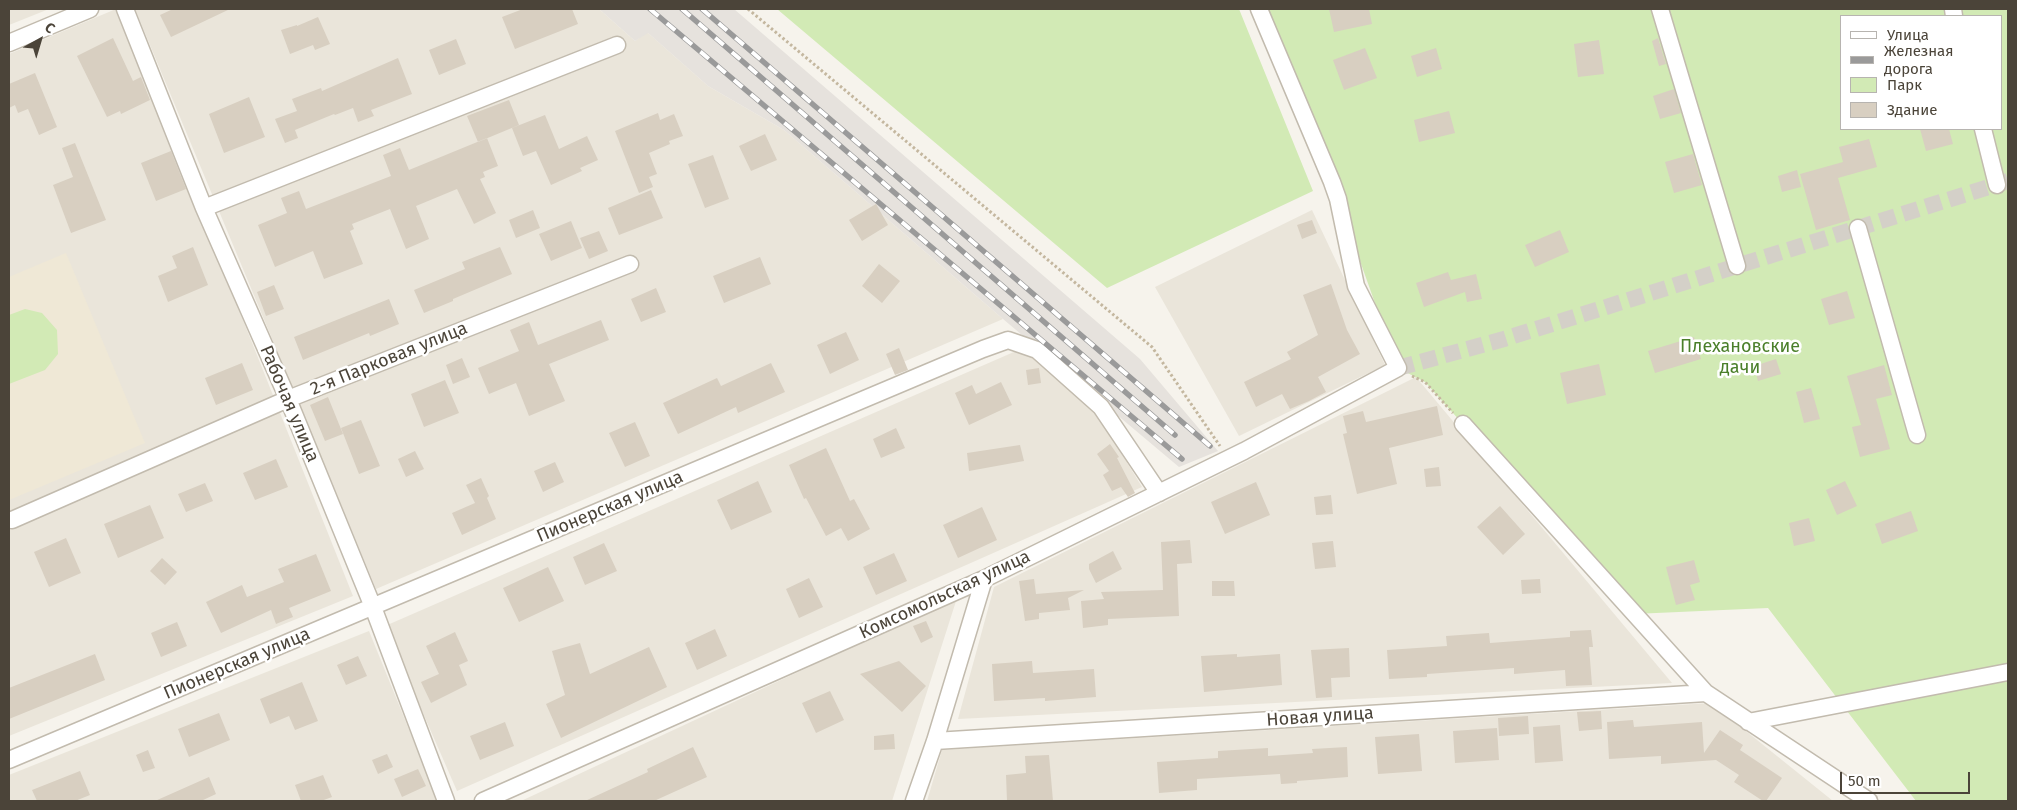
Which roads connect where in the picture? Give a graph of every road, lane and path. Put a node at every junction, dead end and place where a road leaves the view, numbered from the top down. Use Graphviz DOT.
graph roads {
  1 [pos="90,9"];
  2 [pos="125,9"];
  3 [pos="748,9"];
  4 [pos="1259,9"];
  5 [pos="1660,9"];
  6 [pos="9,42"];
  7 [pos="617,45"];
  8 [pos="1983,130"];
  9 [pos="1997,185"];
  10 [pos="204,208"];
  11 [pos="1858,228"];
  12 [pos="630,264"];
  13 [pos="1737,266"];
  14 [pos="1398,368"];
  15 [pos="288,399"];
  16 [pos="1463,424"];
  17 [pos="1917,435"];
  18 [pos="1229,458"];
  19 [pos="1159,493"];
  20 [pos="12,520"];
  21 [pos="984,579"];
  22 [pos="372,607"];
  23 [pos="2008,672"];
  24 [pos="1706,693"];
  25 [pos="1748,722"];
  26 [pos="935,741"];
  27 [pos="9,760"];
  28 [pos="446,801"];
  29 [pos="483,801"];
  30 [pos="914,801"];
  31 [pos="1869,801"];
  1 -- 6 [label="street"];
  2 -- 10 [label="street, Рабочая улица"];
  3 -- 18 [label="path"];
  4 -- 14 [label="street"];
  5 -- 13 [label="street"];
  7 -- 10 [label="street"];
  8 -- 9 [label="street"];
  10 -- 15 [label="street, Рабочая улица"];
  11 -- 17 [label="street"];
  12 -- 15 [label="street, 2-я Парковая улица"];
  14 -- 16 [label="path"];
  14 -- 18 [label="street, Комсомольская улица"];
  15 -- 20 [label="street, 2-я Парковая улица"];
  15 -- 22 [label="street, Рабочая улица"];
  16 -- 24 [label="street"];
  18 -- 19 [label="street, Комсомольская улица"];
  19 -- 21 [label="street, Комсомольская улица"];
  19 -- 22 [label="street, Пионерская улица"];
  21 -- 26 [label="street"];
  21 -- 29 [label="street, Комсомольская улица"];
  22 -- 27 [label="street, Пионерская улица"];
  22 -- 28 [label="street, Рабочая улица"];
  23 -- 25 [label="street"];
  24 -- 25 [label="street"];
  24 -- 26 [label="street, Новая улица"];
  25 -- 31 [label="street"];
  26 -- 30 [label="street"];
}
